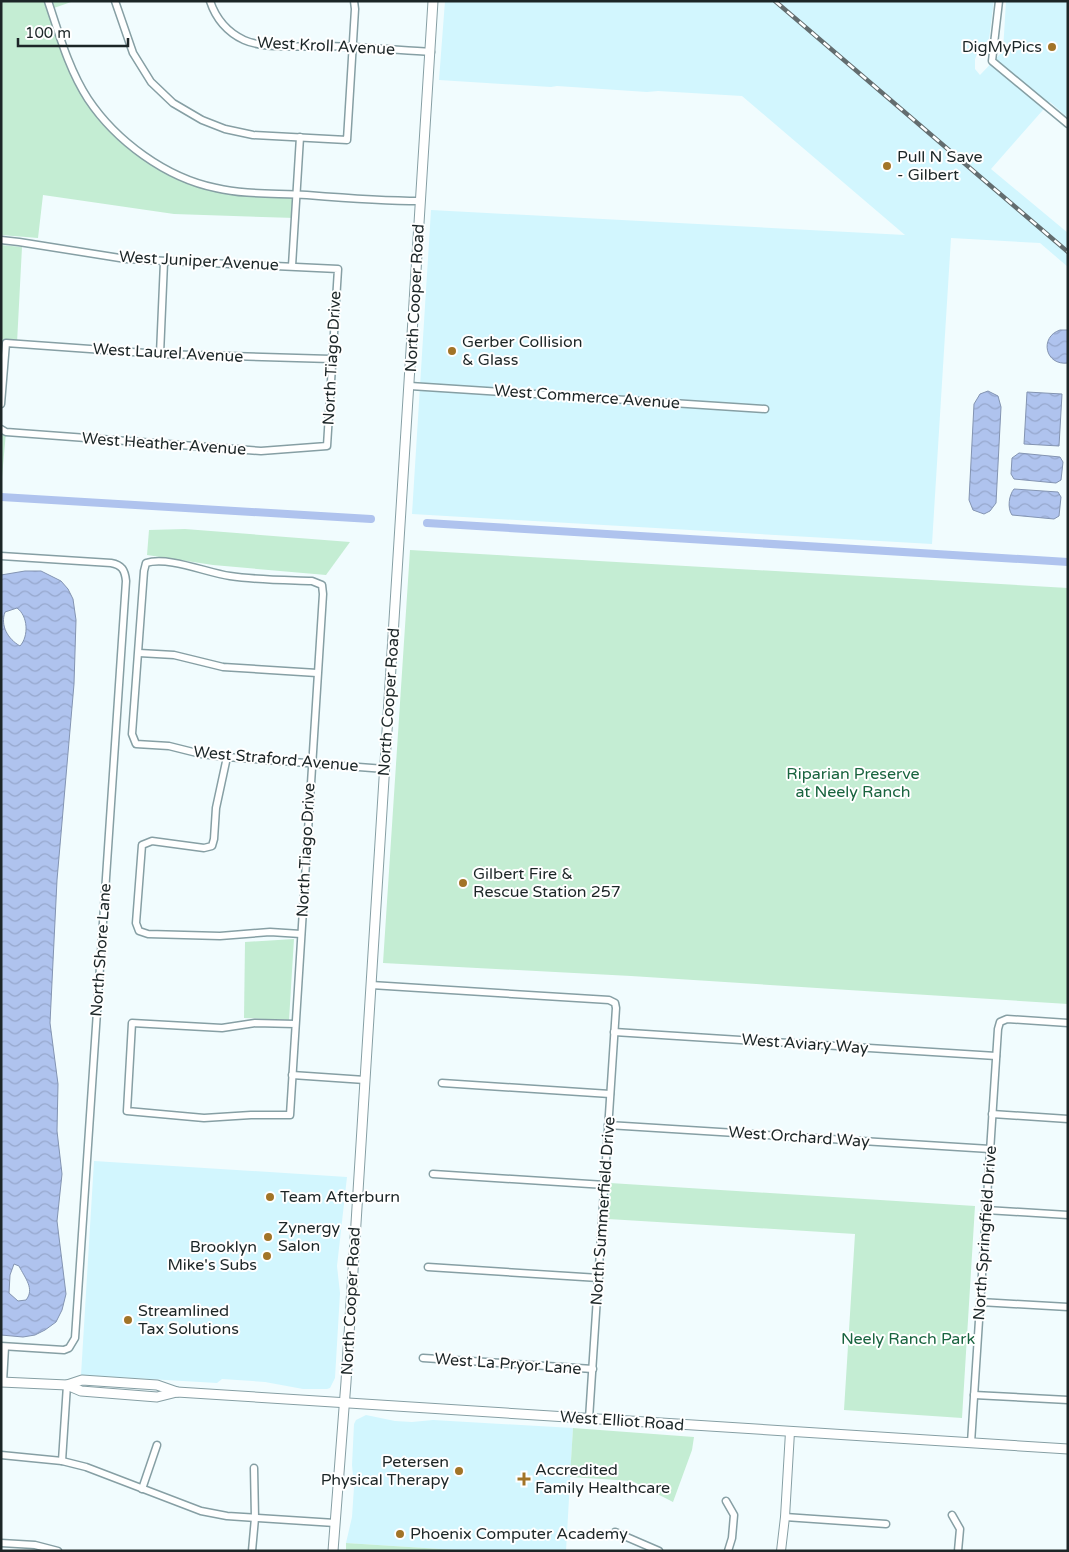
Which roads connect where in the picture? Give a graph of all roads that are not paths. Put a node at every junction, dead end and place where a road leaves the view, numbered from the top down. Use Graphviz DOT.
graph roads {
  1 [pos="48,1"];
  2 [pos="115,1"];
  3 [pos="210,1"];
  4 [pos="354,1"];
  5 [pos="434,1"];
  6 [pos="999,1"];
  7 [pos="352,47"];
  8 [pos="431,52"];
  9 [pos="1068,124"];
  10 [pos="300,137"];
  11 [pos="296,195"];
  12 [pos="420,201"];
  13 [pos="1,240"];
  14 [pos="164,262"];
  15 [pos="292,266"];
  16 [pos="338,269"];
  17 [pos="160,354"];
  18 [pos="332,359"];
  19 [pos="410,386"];
  20 [pos="1,404"];
  21 [pos="765,409"];
  22 [pos="1,429"];
  23 [pos="327,446"];
  24 [pos="1,556"];
  25 [pos="139,653"];
  26 [pos="317,673"];
  27 [pos="227,757"];
  28 [pos="311,763"];
  29 [pos="385,769"];
  30 [pos="301,934"];
  31 [pos="371,985"];
  32 [pos="1068,1023"];
  33 [pos="295,1024"];
  34 [pos="614,1032"];
  35 [pos="996,1056"];
  36 [pos="292,1075"];
  37 [pos="364,1080"];
  38 [pos="442,1083"];
  39 [pos="610,1094"];
  40 [pos="992,1114"];
  41 [pos="1068,1119"];
  42 [pos="608,1125"];
  43 [pos="990,1150"];
  44 [pos="434,1174"];
  45 [pos="605,1185"];
  46 [pos="986,1210"];
  47 [pos="1068,1215"];
  48 [pos="428,1267"];
  49 [pos="599,1278"];
  50 [pos="980,1302"];
  51 [pos="1068,1307"];
  52 [pos="3,1346"];
  53 [pos="423,1358"];
  54 [pos="593,1369"];
  55 [pos="2,1382"];
  56 [pos="67,1385"];
  57 [pos="974,1395"];
  58 [pos="1068,1400"];
  59 [pos="345,1403"];
  60 [pos="590,1419"];
  61 [pos="790,1432"];
  62 [pos="971,1443"];
  63 [pos="157,1445"];
  64 [pos="1068,1450"];
  65 [pos="1,1455"];
  66 [pos="62,1461"];
  67 [pos="254,1468"];
  68 [pos="142,1489"];
  69 [pos="726,1500"];
  70 [pos="952,1515"];
  71 [pos="254,1518"];
  72 [pos="785,1518"];
  73 [pos="335,1523"];
  74 [pos="886,1524"];
  75 [pos="615,1532"];
  76 [pos="1,1543"];
  77 [pos="58,1551"];
  78 [pos="252,1551"];
  79 [pos="333,1551"];
  80 [pos="659,1551"];
  81 [pos="728,1551"];
  82 [pos="781,1551"];
  83 [pos="958,1551"];
  1 -- 11 [label="street"];
  2 -- 10 [label="street"];
  3 -- 7 [label="street, West Kroll Avenue"];
  4 -- 7 [label="street"];
  5 -- 8 [label="main road, North Cooper Road"];
  6 -- 9 [label="street"];
  7 -- 8 [label="street, West Kroll Avenue"];
  7 -- 10 [label="street"];
  8 -- 12 [label="main road, North Cooper Road"];
  10 -- 11 [label="street"];
  11 -- 12 [label="street"];
  11 -- 15 [label="street"];
  12 -- 19 [label="main road, North Cooper Road"];
  13 -- 14 [label="street, West Juniper Avenue"];
  14 -- 15 [label="street, West Juniper Avenue"];
  14 -- 17 [label="street"];
  15 -- 16 [label="street, West Juniper Avenue"];
  16 -- 18 [label="street, North Tiago Drive"];
  17 -- 18 [label="street, West Laurel Avenue"];
  17 -- 20 [label="street, West Laurel Avenue"];
  18 -- 23 [label="street, North Tiago Drive"];
  19 -- 21 [label="street, West Commerce Avenue"];
  19 -- 29 [label="main road, North Cooper Road"];
  22 -- 23 [label="street, West Heather Avenue"];
  24 -- 52 [label="street, North Shore Lane"];
  25 -- 26 [label="street"];
  25 -- 26 [label="street, North Tiago Drive"];
  25 -- 27 [label="street, West Straford Avenue"];
  26 -- 28 [label="street, North Tiago Drive"];
  27 -- 28 [label="street, West Straford Avenue"];
  27 -- 30 [label="street"];
  28 -- 29 [label="street, West Straford Avenue"];
  28 -- 30 [label="street, North Tiago Drive"];
  29 -- 31 [label="main road, North Cooper Road"];
  30 -- 33 [label="street, North Tiago Drive"];
  31 -- 34 [label="street, North Summerfield Drive"];
  31 -- 37 [label="main road, North Cooper Road"];
  32 -- 35 [label="street, North Springfield Drive"];
  33 -- 36 [label="street, North Tiago Drive"];
  33 -- 36 [label="street, North Tiago Drive"];
  34 -- 35 [label="street, West Aviary Way"];
  34 -- 39 [label="street, North Summerfield Drive"];
  35 -- 40 [label="street, North Springfield Drive"];
  36 -- 37 [label="street"];
  37 -- 59 [label="main road, North Cooper Road"];
  38 -- 39 [label="street"];
  39 -- 42 [label="street, North Summerfield Drive"];
  40 -- 41 [label="street"];
  40 -- 43 [label="street, North Springfield Drive"];
  42 -- 43 [label="street, West Orchard Way"];
  42 -- 45 [label="street, North Summerfield Drive"];
  43 -- 46 [label="street, North Springfield Drive"];
  44 -- 45 [label="street"];
  45 -- 49 [label="street, North Summerfield Drive"];
  46 -- 47 [label="street"];
  46 -- 50 [label="street, North Springfield Drive"];
  48 -- 49 [label="street"];
  49 -- 54 [label="street, North Summerfield Drive"];
  50 -- 51 [label="street"];
  50 -- 57 [label="street, North Springfield Drive"];
  52 -- 55 [label="street"];
  53 -- 54 [label="street, West La Pryor Lane"];
  54 -- 60 [label="street, North Summerfield Drive"];
  55 -- 56 [label="main road, West Elliot Road"];
  56 -- 59 [label="main road, West Elliot Road"];
  56 -- 66 [label="street"];
  57 -- 58 [label="street"];
  57 -- 62 [label="street, North Springfield Drive"];
  59 -- 60 [label="main road, West Elliot Road"];
  59 -- 73 [label="main road, North Cooper Road"];
  60 -- 61 [label="main road, West Elliot Road"];
  61 -- 62 [label="main road, West Elliot Road"];
  61 -- 72 [label="street"];
  62 -- 64 [label="main road, West Elliot Road"];
  63 -- 68 [label="street"];
  65 -- 66 [label="street"];
  66 -- 68 [label="street"];
  67 -- 71 [label="street"];
  68 -- 71 [label="street"];
  69 -- 81 [label="street"];
  70 -- 83 [label="street"];
  71 -- 73 [label="street"];
  71 -- 78 [label="street"];
  72 -- 74 [label="street"];
  72 -- 82 [label="street"];
  73 -- 79 [label="main road, North Cooper Road"];
  75 -- 80 [label="street"];
  76 -- 77 [label="street"];
}
